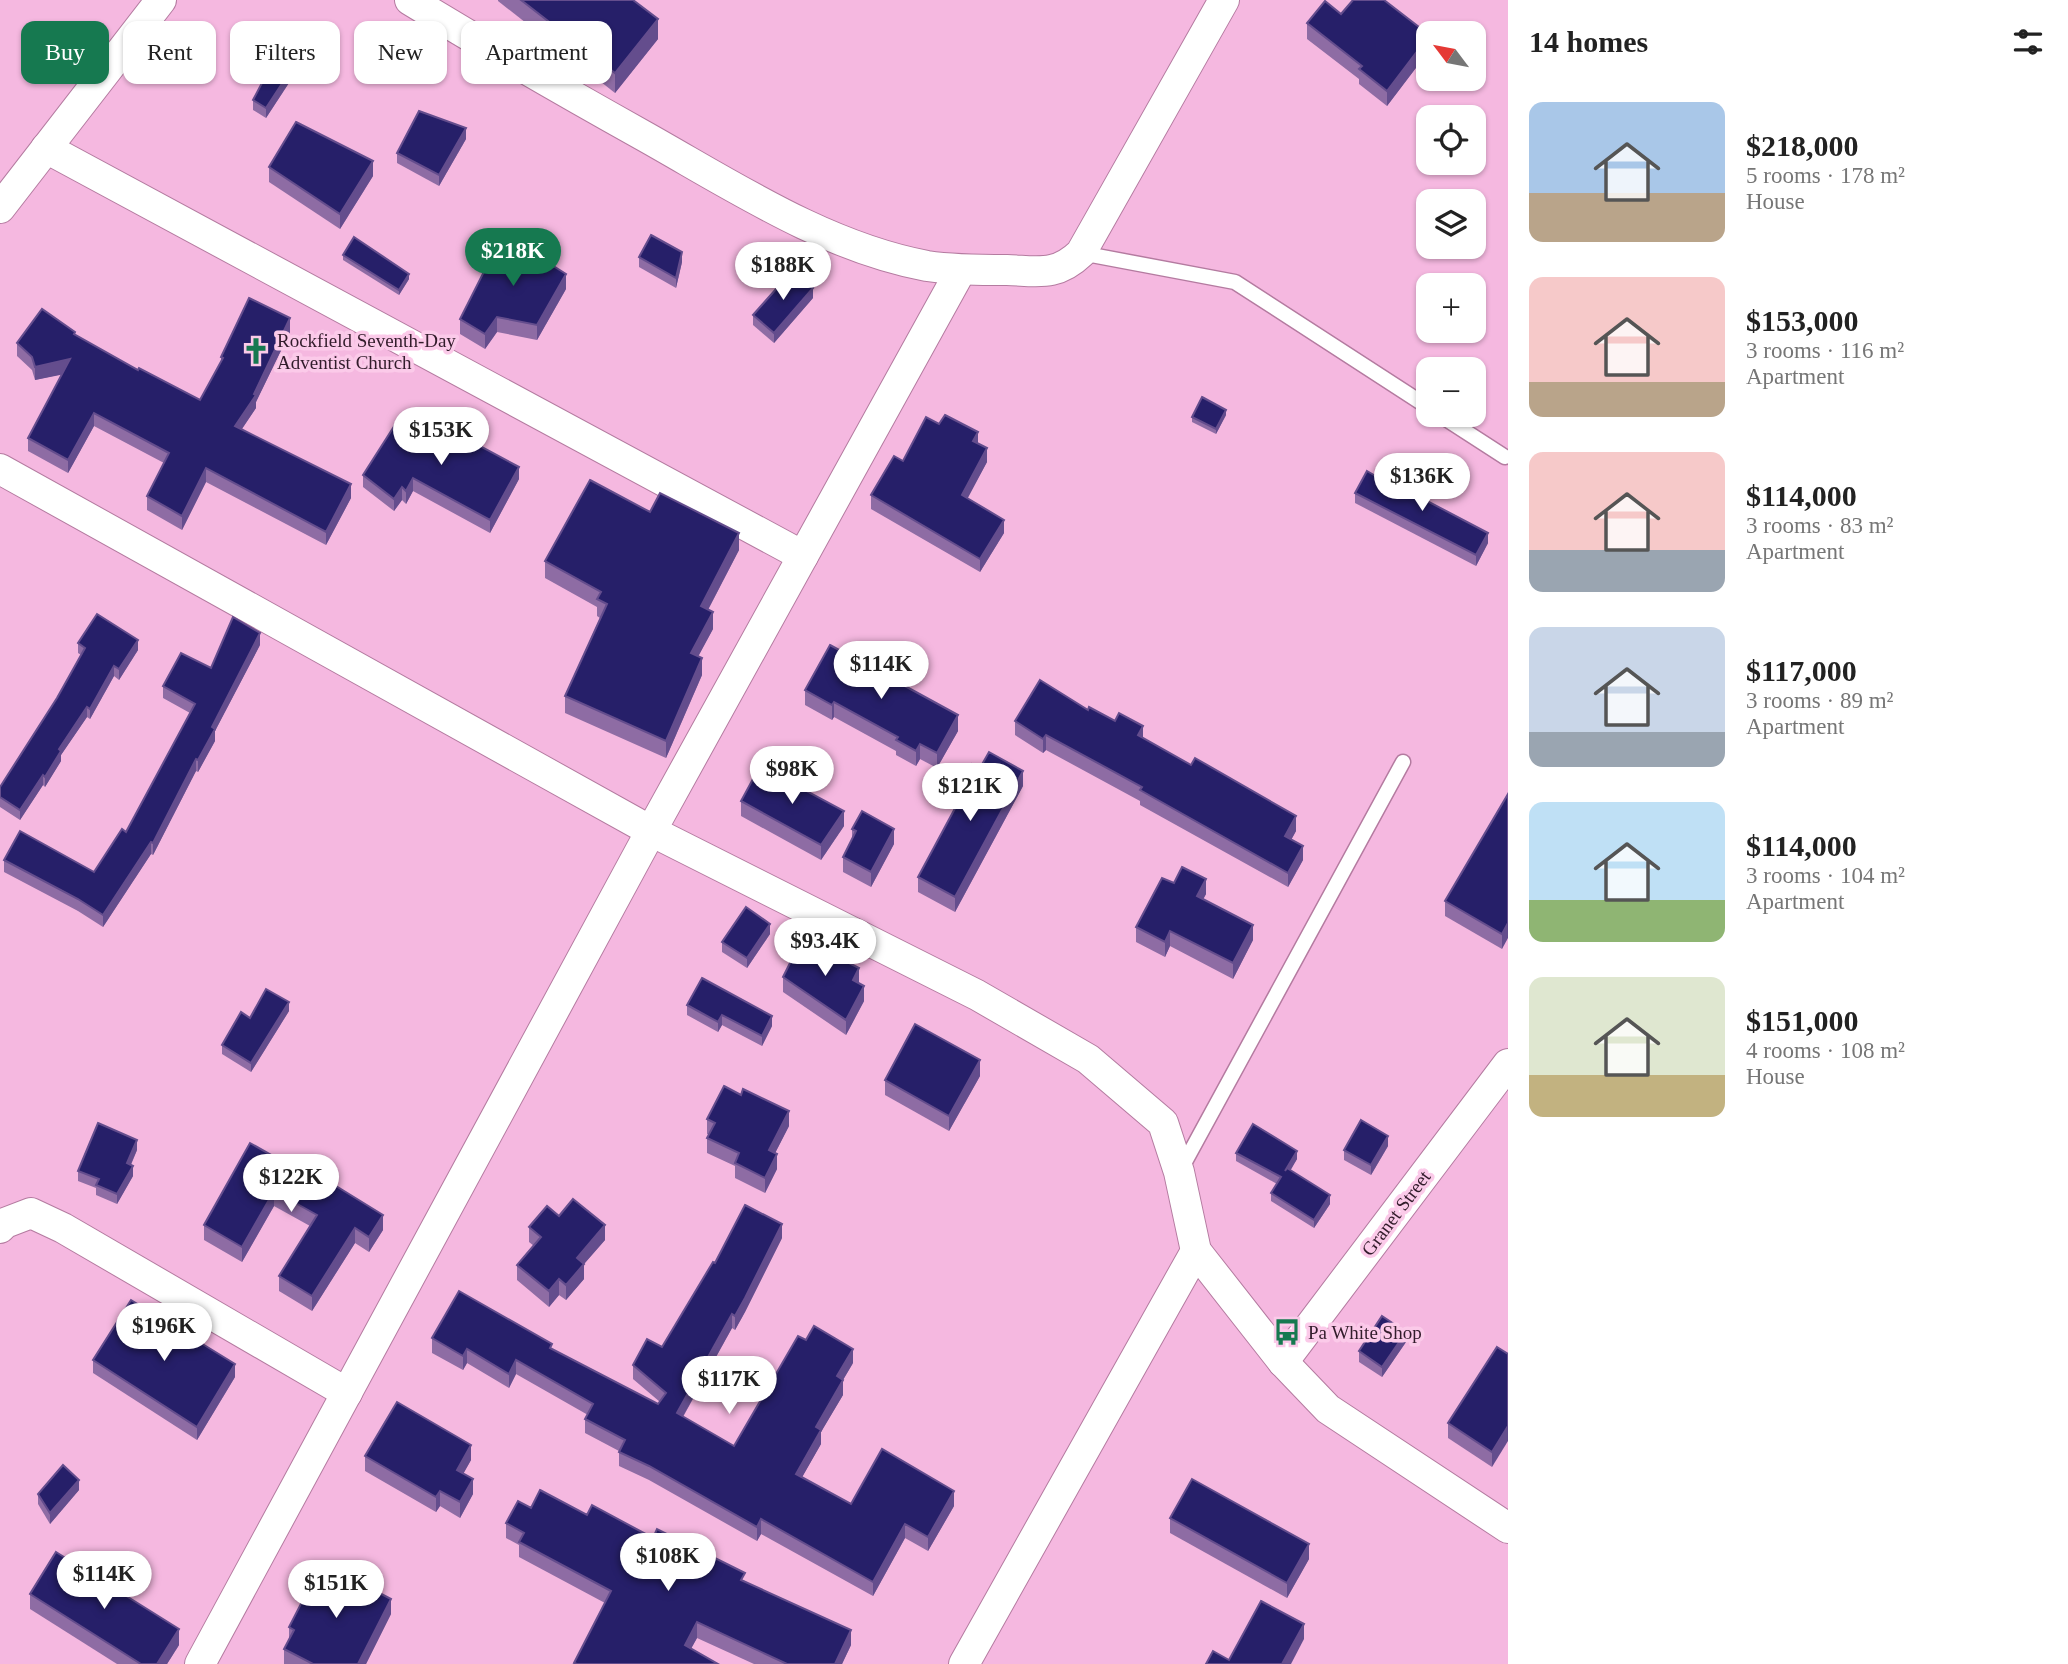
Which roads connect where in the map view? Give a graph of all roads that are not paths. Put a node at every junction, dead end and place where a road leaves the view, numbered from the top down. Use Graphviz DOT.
graph roads {
  1 [pos="161,0"];
  2 [pos="410,0"];
  3 [pos="1224,0"];
  4 [pos="46,148"];
  5 [pos="0,208"];
  6 [pos="1080,254"];
  7 [pos="961,270"];
  8 [pos="1416,399"];
  9 [pos="1459,427"];
  10 [pos="1505,457"];
  11 [pos="0,469"];
  12 [pos="803,556"];
  13 [pos="1403,762"];
  14 [pos="651,831"];
  15 [pos="1508,1064"];
  16 [pos="1179,1172"];
  17 [pos="0,1228"];
  18 [pos="1196,1251"];
  19 [pos="1283,1362"];
  20 [pos="347,1393"];
  21 [pos="1505,1518"];
  22 [pos="200,1664"];
  23 [pos="964,1664"];
  1 -- 4 [label="street"];
  2 -- 7 [label="street"];
  3 -- 6 [label="street"];
  4 -- 5 [label="street"];
  4 -- 12 [label="street"];
  6 -- 7 [label="street"];
  6 -- 8 [label="lane"];
  7 -- 12 [label="street"];
  9 -- 10 [label="lane"];
  11 -- 14 [label="street"];
  12 -- 14 [label="street"];
  13 -- 16 [label="lane"];
  14 -- 16 [label="street"];
  14 -- 20 [label="street"];
  15 -- 19 [label="street, Granet Street"];
  16 -- 18 [label="street"];
  17 -- 20 [label="street"];
  18 -- 19 [label="street"];
  18 -- 23 [label="street"];
  19 -- 21 [label="street"];
  20 -- 22 [label="street"];
}
